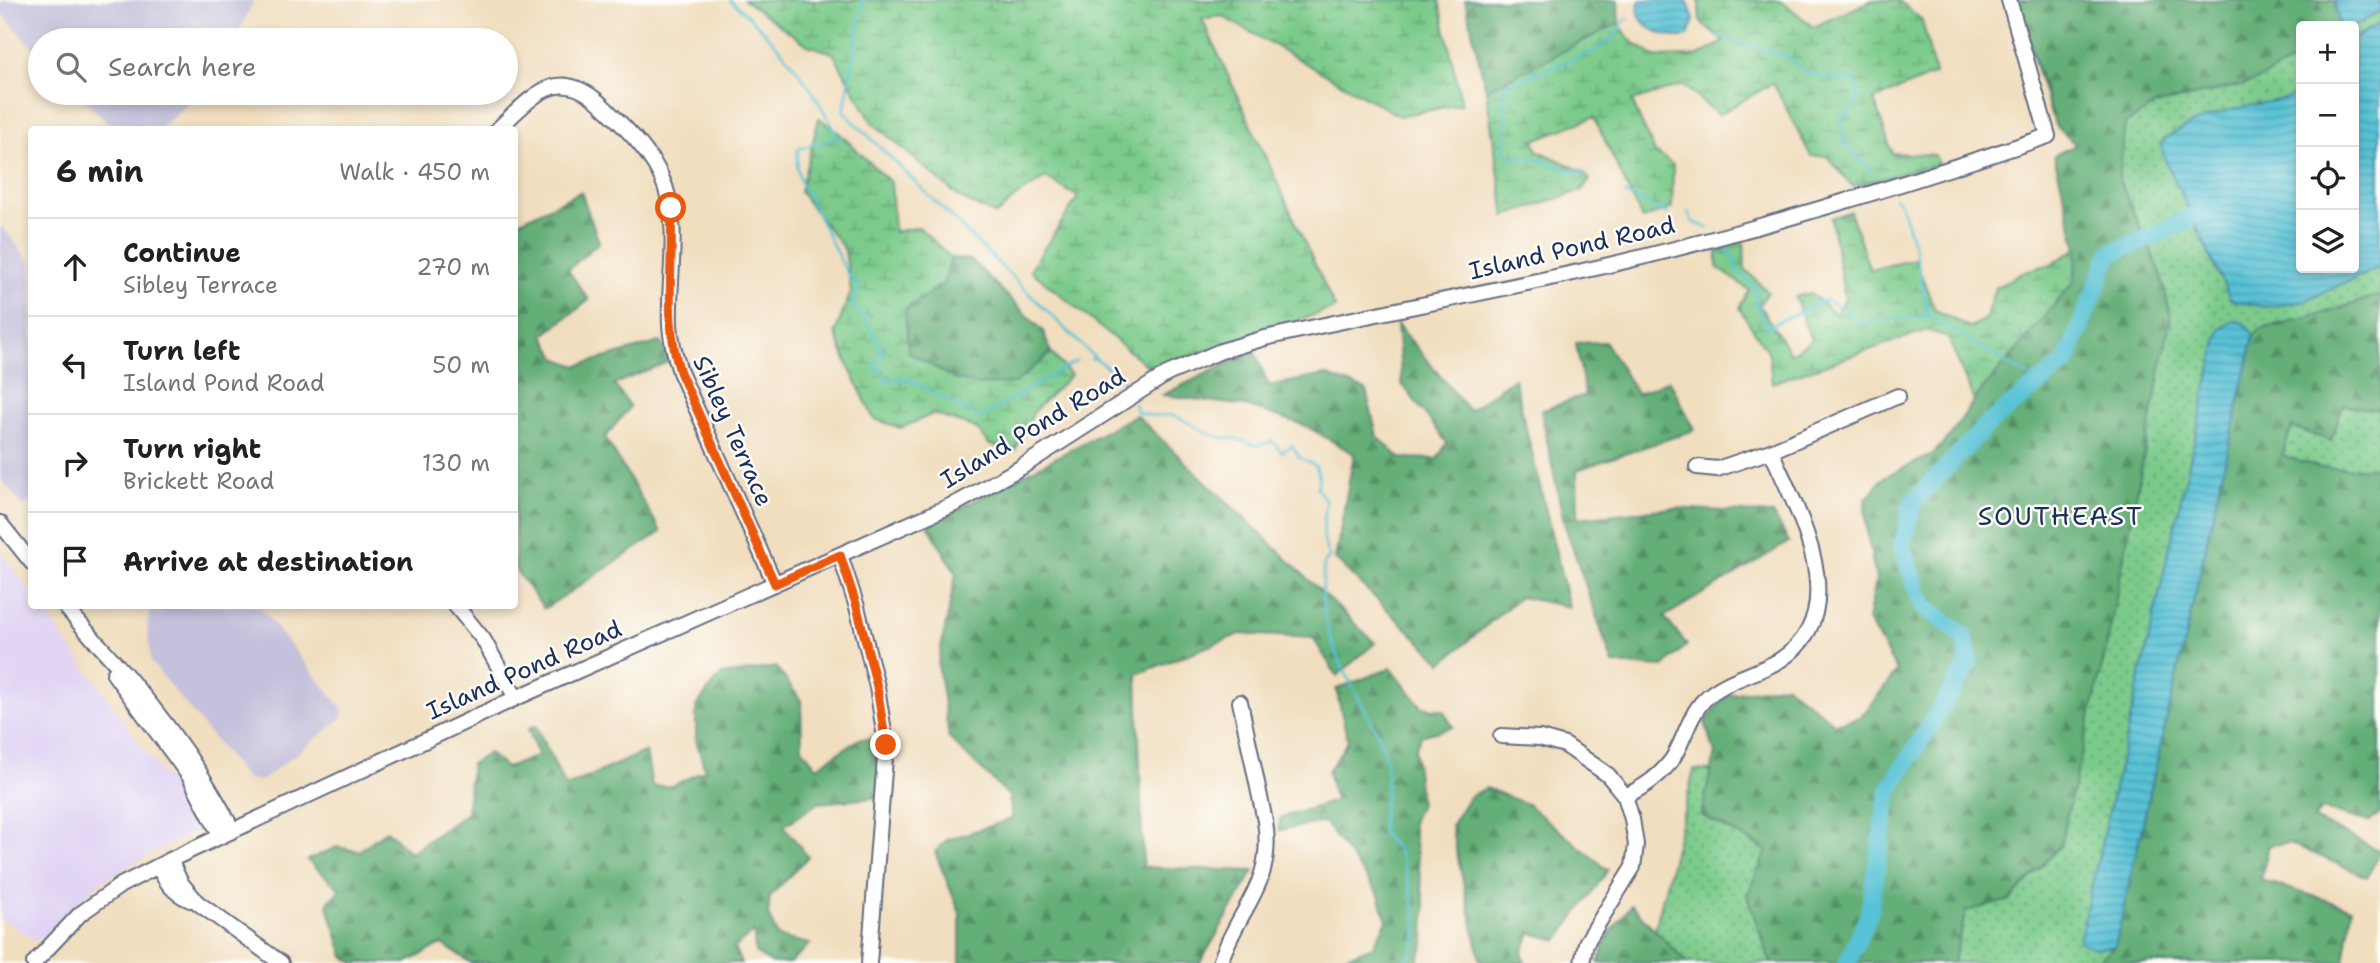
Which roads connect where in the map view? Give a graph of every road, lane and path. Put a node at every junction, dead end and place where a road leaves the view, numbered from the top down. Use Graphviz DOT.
graph roads {
  1 [pos="2009,0"];
  2 [pos="501,126"];
  3 [pos="1898,396"];
  4 [pos="1771,451"];
  5 [pos="1697,467"];
  6 [pos="0,523"];
  7 [pos="840,555"];
  8 [pos="28,558"];
  9 [pos="775,584"];
  10 [pos="67,609"];
  11 [pos="459,609"];
  12 [pos="516,698"];
  13 [pos="1240,702"];
  14 [pos="1501,736"];
  15 [pos="1625,796"];
  16 [pos="226,832"];
  17 [pos="164,863"];
  18 [pos="34,963"];
  19 [pos="281,963"];
  20 [pos="869,963"];
  21 [pos="1220,963"];
  22 [pos="1582,963"];
  1 -- 7 [label="street, Island Pond Road"];
  2 -- 9 [label="street, Sibley Terrace"];
  3 -- 4 [label="street"];
  4 -- 5 [label="street"];
  4 -- 15 [label="street"];
  6 -- 8 [label="street"];
  7 -- 9 [label="street, Island Pond Road"];
  7 -- 20 [label="street"];
  9 -- 12 [label="street, Island Pond Road"];
  10 -- 16 [label="street"];
  11 -- 12 [label="street"];
  12 -- 16 [label="street, Island Pond Road"];
  13 -- 21 [label="street"];
  14 -- 15 [label="street"];
  15 -- 22 [label="street"];
  16 -- 17 [label="street, Island Pond Road"];
  17 -- 18 [label="street, Island Pond Road"];
  17 -- 19 [label="street"];
}
